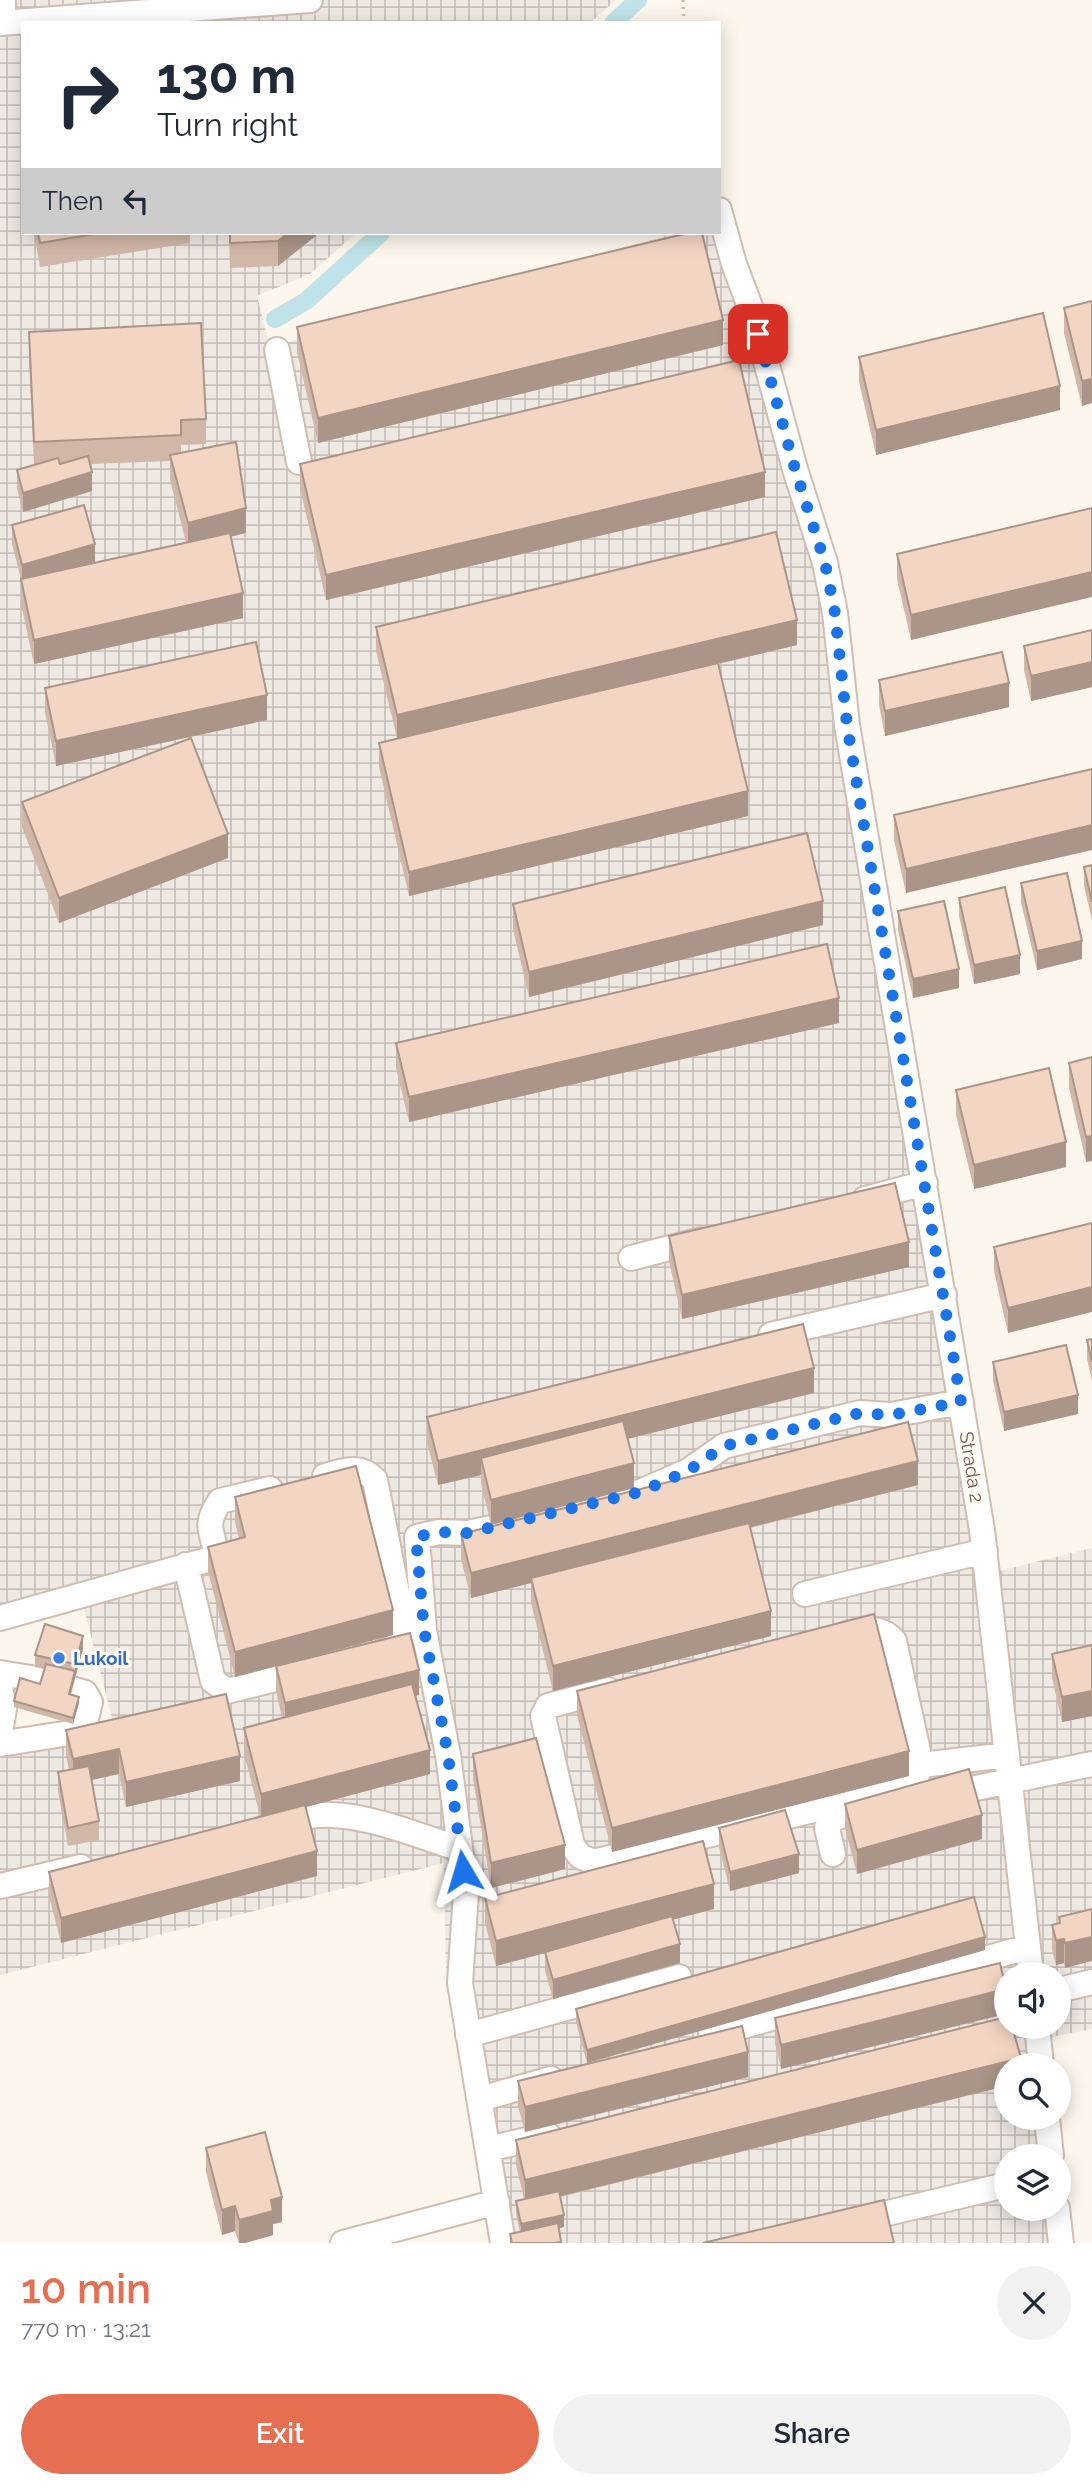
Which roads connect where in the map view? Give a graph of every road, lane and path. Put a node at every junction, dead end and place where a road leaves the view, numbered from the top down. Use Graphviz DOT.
graph roads {
  1 [pos="310,0"];
  2 [pos="683,0"];
  3 [pos="2,15"];
  4 [pos="684,21"];
  5 [pos="721,217"];
  6 [pos="277,350"];
  7 [pos="299,461"];
  8 [pos="925,1184"];
  9 [pos="845,1204"];
  10 [pos="725,1234"];
  11 [pos="631,1258"];
  12 [pos="944,1294"];
  13 [pos="746,1341"];
  14 [pos="961,1402"];
  15 [pos="601,1501"];
  16 [pos="521,1520"];
  17 [pos="985,1551"];
  18 [pos="186,1566"];
  19 [pos="805,1594"];
  20 [pos="0,1618"];
  21 [pos="832,1637"];
  22 [pos="354,1660"];
  23 [pos="328,1666"];
  24 [pos="0,1673"];
  25 [pos="43,1680"];
  26 [pos="0,1686"];
  27 [pos="624,1686"];
  28 [pos="72,1689"];
  29 [pos="0,1732"];
  30 [pos="0,1744"];
  31 [pos="1007,1755"];
  32 [pos="921,1765"];
  33 [pos="1092,1765"];
  34 [pos="1010,1781"];
  35 [pos="258,1826"];
  36 [pos="460,1849"];
  37 [pos="833,1854"];
  38 [pos="701,1859"];
  39 [pos="109,1861"];
  40 [pos="0,1886"];
  41 [pos="583,1886"];
  42 [pos="491,1906"];
  43 [pos="465,1912"];
  44 [pos="1028,1947"];
  45 [pos="1030,1962"];
  46 [pos="679,1978"];
  47 [pos="1092,1982"];
  48 [pos="1071,1987"];
  49 [pos="468,2035"];
  50 [pos="694,2040"];
  51 [pos="574,2073"];
  52 [pos="480,2099"];
  53 [pos="568,2130"];
  54 [pos="488,2149"];
  55 [pos="994,2188"];
  56 [pos="497,2202"];
  57 [pos="1058,2221"];
  58 [pos="832,2227"];
  59 [pos="343,2243"];
  60 [pos="503,2243"];
  61 [pos="1061,2243"];
  1 -- 3 [label="lane"];
  2 -- 4 [label="path"];
  5 -- 8 [label="lane, Strada 2"];
  6 -- 7 [label="lane"];
  8 -- 9 [label="lane"];
  8 -- 12 [label="lane, Strada 2"];
  10 -- 11 [label="lane"];
  12 -- 13 [label="lane"];
  12 -- 14 [label="lane, Strada 2"];
  14 -- 15 [label="lane"];
  14 -- 17 [label="lane, Strada 2"];
  16 -- 36 [label="lane"];
  17 -- 19 [label="lane"];
  17 -- 31 [label="lane, Strada 2"];
  18 -- 20 [label="lane"];
  18 -- 22 [label="lane"];
  18 -- 23 [label="lane"];
  21 -- 32 [label="lane"];
  24 -- 25 [label="lane"];
  26 -- 29 [label="lane"];
  27 -- 32 [label="lane"];
  28 -- 30 [label="lane"];
  31 -- 32 [label="lane"];
  31 -- 34 [label="lane, Strada 2"];
  33 -- 34 [label="lane"];
  34 -- 37 [label="lane"];
  34 -- 44 [label="lane, Strada 2"];
  35 -- 36 [label="lane"];
  36 -- 43 [label="lane"];
  38 -- 41 [label="lane"];
  39 -- 40 [label="lane"];
  42 -- 43 [label="lane"];
  43 -- 49 [label="lane"];
  44 -- 45 [label="lane, Strada 2"];
  44 -- 50 [label="lane"];
  46 -- 49 [label="lane"];
  47 -- 48 [label="lane"];
  49 -- 52 [label="lane"];
  51 -- 52 [label="lane"];
  52 -- 54 [label="lane"];
  53 -- 54 [label="lane"];
  54 -- 56 [label="lane"];
  55 -- 58 [label="lane"];
  56 -- 59 [label="lane"];
  56 -- 60 [label="lane"];
  57 -- 61 [label="lane"];
}
